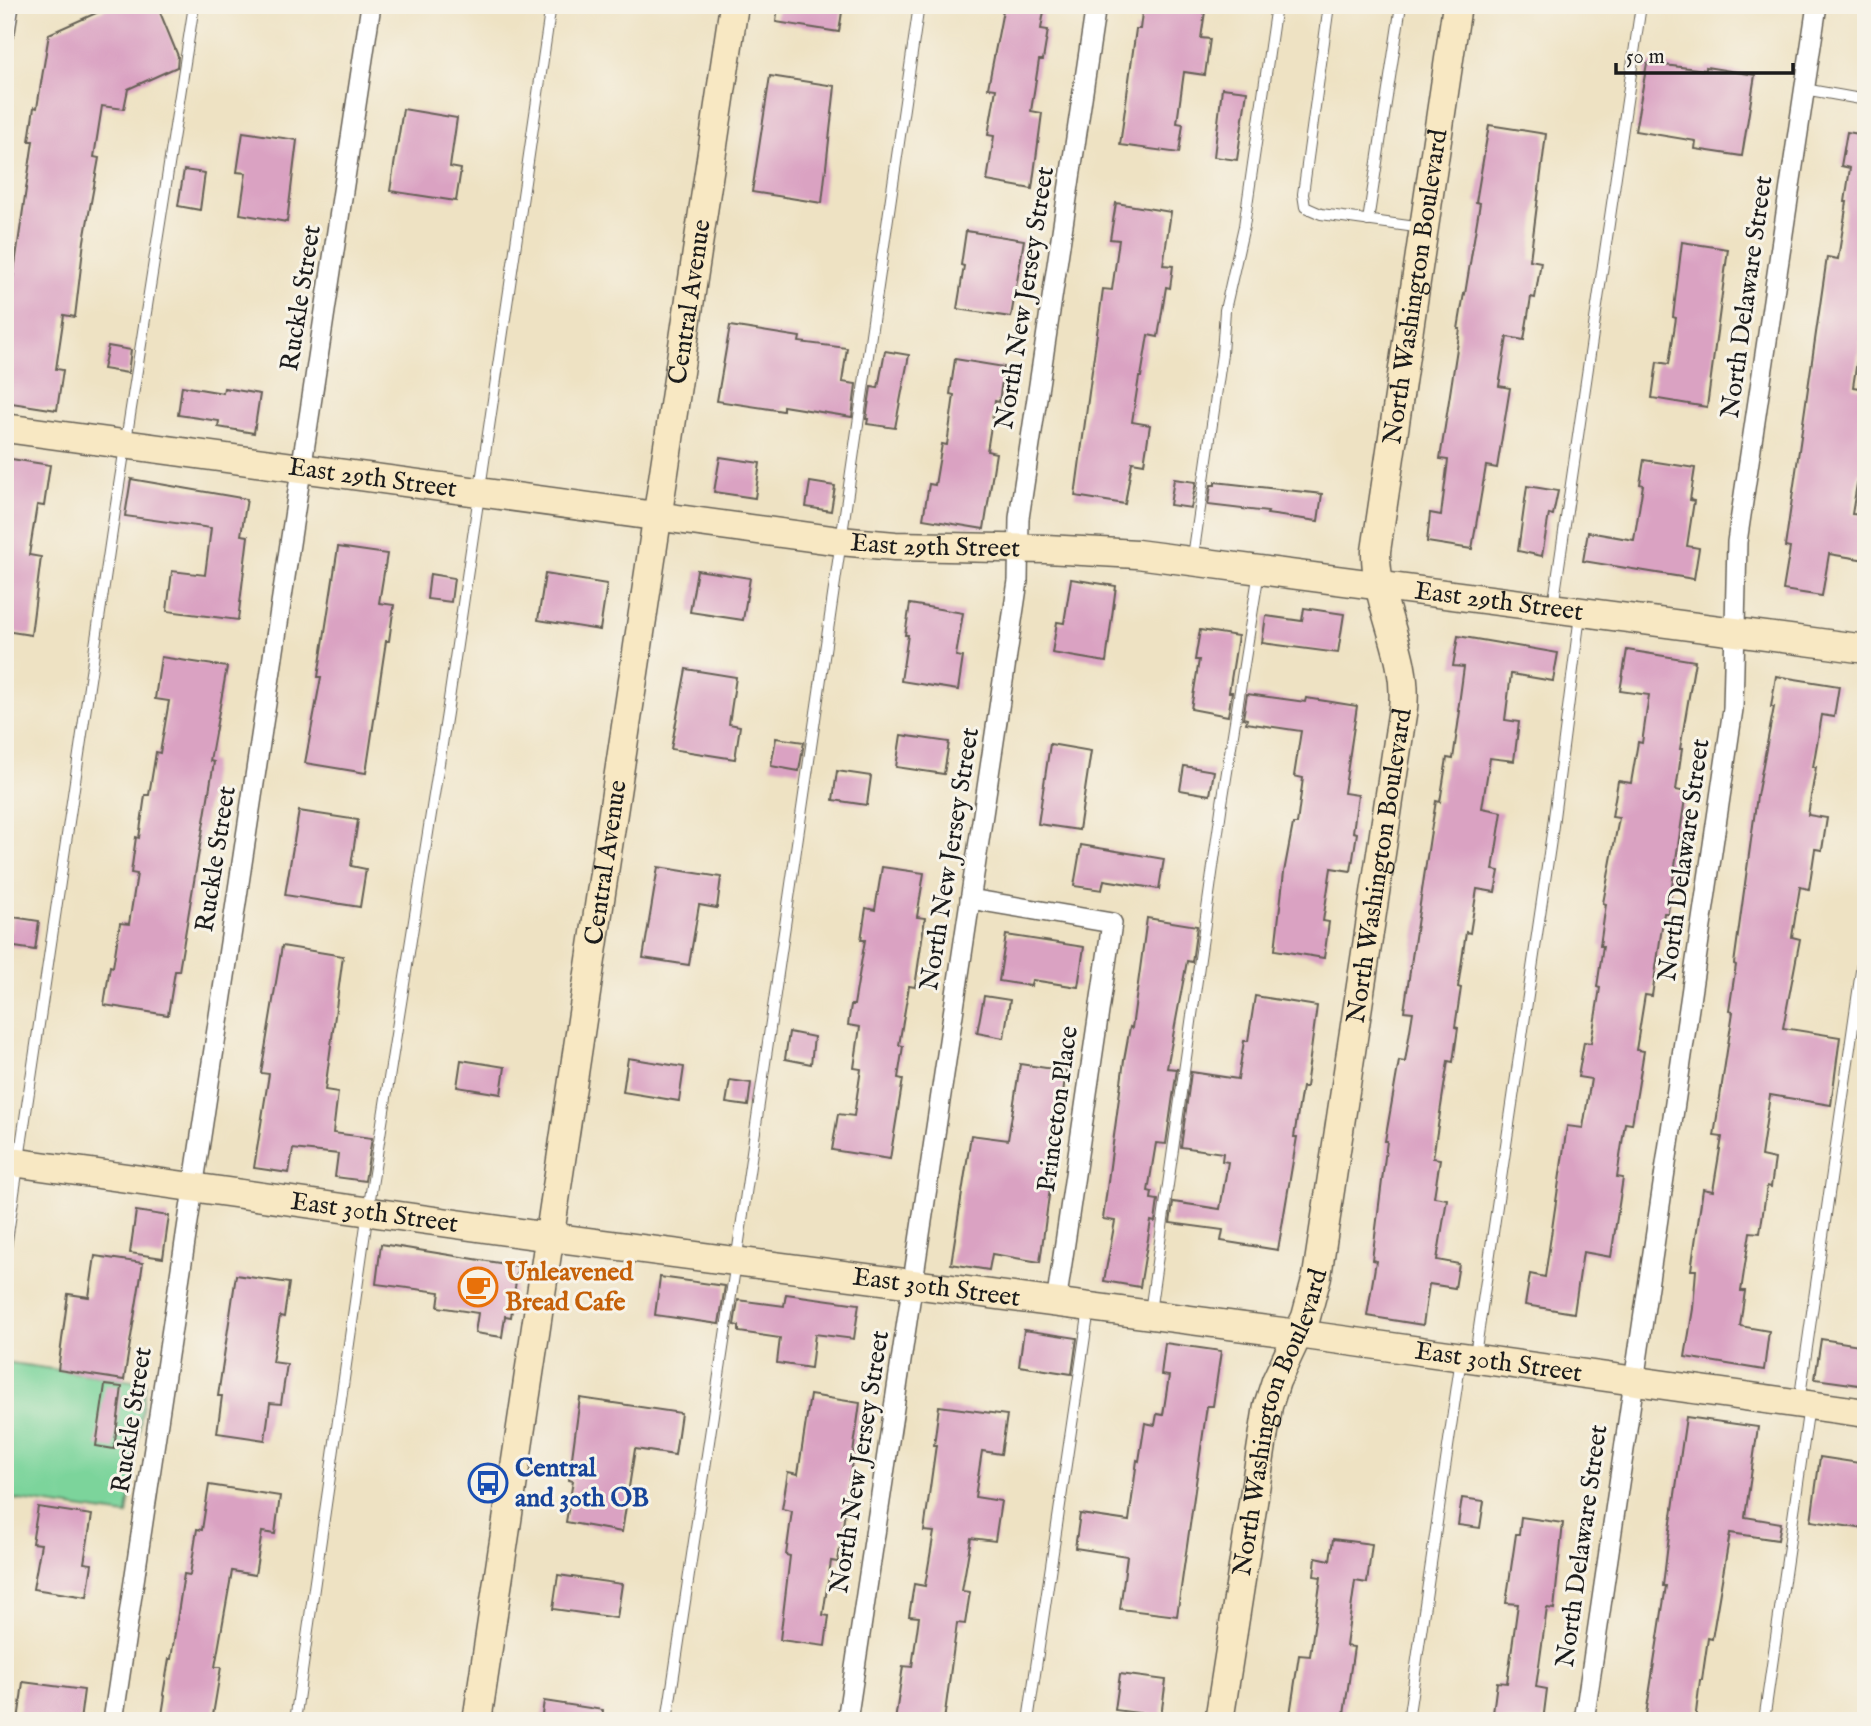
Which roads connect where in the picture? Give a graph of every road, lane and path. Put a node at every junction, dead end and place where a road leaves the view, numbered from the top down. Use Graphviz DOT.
graph roads {
  1 [pos="9,5"];
  2 [pos="194,5"];
  3 [pos="371,5"];
  4 [pos="551,5"];
  5 [pos="734,5"];
  6 [pos="919,5"];
  7 [pos="1096,5"];
  8 [pos="1276,5"];
  9 [pos="1329,5"];
  10 [pos="1401,5"];
  11 [pos="1457,5"];
  12 [pos="1641,5"];
  13 [pos="1816,5"];
  14 [pos="5,31"];
  15 [pos="1804,89"];
  16 [pos="1866,100"];
  17 [pos="1368,221"];
  18 [pos="1423,228"];
  19 [pos="5,428"];
  20 [pos="127,445"];
  21 [pos="302,468"];
  22 [pos="478,493"];
  23 [pos="658,517"];
  24 [pos="840,541"];
  25 [pos="1019,549"];
  26 [pos="1192,561"];
  27 [pos="1259,570"];
  28 [pos="1378,585"];
  29 [pos="1567,609"];
  30 [pos="1735,631"];
  31 [pos="1866,649"];
  32 [pos="970,898"];
  33 [pos="1866,936"];
  34 [pos="12,1162"];
  35 [pos="194,1187"];
  36 [pos="368,1211"];
  37 [pos="550,1237"];
  38 [pos="5,1254"];
  39 [pos="736,1262"];
  40 [pos="913,1286"];
  41 [pos="1056,1304"];
  42 [pos="1089,1308"];
  43 [pos="1150,1315"];
  44 [pos="1298,1334"];
  45 [pos="1468,1359"];
  46 [pos="1633,1381"];
  47 [pos="1804,1404"];
  48 [pos="1866,1413"];
  49 [pos="113,1721"];
  50 [pos="295,1721"];
  51 [pos="477,1721"];
  52 [pos="667,1721"];
  53 [pos="847,1721"];
  54 [pos="1028,1721"];
  55 [pos="1219,1721"];
  56 [pos="1408,1721"];
  57 [pos="1584,1721"];
  58 [pos="1764,1721"];
  1 -- 14 [label="street"];
  2 -- 20 [label="lane"];
  3 -- 21 [label="street, Ruckle Street"];
  4 -- 22 [label="lane"];
  5 -- 23 [label="main road, Central Avenue"];
  6 -- 24 [label="lane"];
  7 -- 25 [label="street, North New Jersey Street"];
  8 -- 26 [label="lane"];
  9 -- 17 [label="lane"];
  10 -- 17 [label="lane"];
  11 -- 18 [label="main road, North Washington Boulevard"];
  12 -- 29 [label="lane"];
  13 -- 15 [label="street, North Delaware Street"];
  15 -- 16 [label="lane"];
  15 -- 30 [label="street, North Delaware Street"];
  17 -- 18 [label="lane"];
  18 -- 28 [label="main road, North Washington Boulevard"];
  19 -- 20 [label="main road, East 29th Street"];
  20 -- 21 [label="main road, East 29th Street"];
  20 -- 34 [label="lane"];
  21 -- 22 [label="main road, East 29th Street"];
  21 -- 35 [label="street, Ruckle Street"];
  22 -- 23 [label="main road, East 29th Street"];
  22 -- 36 [label="lane"];
  23 -- 24 [label="main road, East 29th Street"];
  23 -- 37 [label="main road, Central Avenue"];
  24 -- 25 [label="main road, East 29th Street"];
  24 -- 39 [label="lane"];
  25 -- 26 [label="main road, East 29th Street"];
  25 -- 32 [label="street, North New Jersey Street"];
  26 -- 27 [label="main road, East 29th Street"];
  27 -- 28 [label="main road, East 29th Street"];
  27 -- 43 [label="lane"];
  28 -- 29 [label="main road, East 29th Street"];
  28 -- 44 [label="main road, North Washington Boulevard"];
  29 -- 30 [label="main road, East 29th Street"];
  29 -- 45 [label="lane"];
  30 -- 31 [label="main road, East 29th Street"];
  30 -- 46 [label="street, North Delaware Street"];
  32 -- 40 [label="street, North New Jersey Street"];
  32 -- 41 [label="street, Princeton Place"];
  33 -- 47 [label="lane"];
  34 -- 35 [label="main road, East 30th Street"];
  34 -- 38 [label="lane"];
  35 -- 36 [label="main road, East 30th Street"];
  35 -- 49 [label="street, Ruckle Street"];
  36 -- 37 [label="main road, East 30th Street"];
  36 -- 50 [label="lane"];
  37 -- 39 [label="main road, East 30th Street"];
  37 -- 51 [label="main road, Central Avenue"];
  39 -- 40 [label="main road, East 30th Street"];
  39 -- 52 [label="lane"];
  40 -- 41 [label="main road, East 30th Street"];
  40 -- 53 [label="street, North New Jersey Street"];
  41 -- 42 [label="main road, East 30th Street"];
  42 -- 43 [label="main road, East 30th Street"];
  42 -- 54 [label="lane"];
  43 -- 44 [label="main road, East 30th Street"];
  44 -- 45 [label="main road, East 30th Street"];
  44 -- 55 [label="main road, North Washington Boulevard"];
  45 -- 46 [label="main road, East 30th Street"];
  45 -- 56 [label="lane"];
  46 -- 47 [label="main road, East 30th Street"];
  46 -- 57 [label="street, North Delaware Street"];
  47 -- 48 [label="main road, East 30th Street"];
  47 -- 58 [label="lane"];
}
